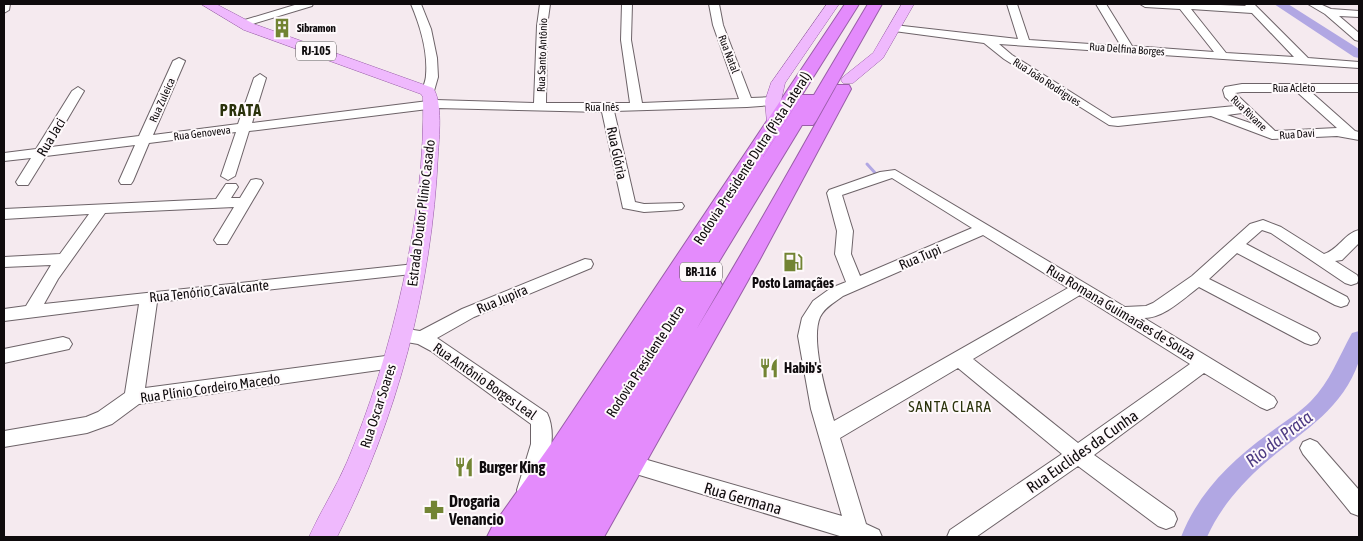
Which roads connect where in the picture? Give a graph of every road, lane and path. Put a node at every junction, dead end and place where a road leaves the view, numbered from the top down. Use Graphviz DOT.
graph roads {
  1 [pos="5,4"];
  2 [pos="208,4"];
  3 [pos="308,4"];
  4 [pos="416,4"];
  5 [pos="545,4"];
  6 [pos="627,4"];
  7 [pos="714,4"];
  8 [pos="833,4"];
  9 [pos="852,4"];
  10 [pos="865,4"];
  11 [pos="875,4"];
  12 [pos="891,4"];
  13 [pos="908,4"];
  14 [pos="1012,4"];
  15 [pos="1101,4"];
  16 [pos="1145,4"];
  17 [pos="1313,4"];
  18 [pos="1182,5"];
  19 [pos="1252,7"];
  20 [pos="1331,8"];
  21 [pos="4,10"];
  22 [pos="1359,14"];
  23 [pos="242,24"];
  24 [pos="894,28"];
  25 [pos="1359,38"];
  26 [pos="987,40"];
  27 [pos="1025,43"];
  28 [pos="1128,49"];
  29 [pos="1223,56"];
  30 [pos="179,60"];
  31 [pos="1304,62"];
  32 [pos="1359,65"];
  33 [pos="260,78"];
  34 [pos="848,80"];
  35 [pos="1300,88"];
  36 [pos="1359,88"];
  37 [pos="1229,90"];
  38 [pos="78,91"];
  39 [pos="429,98"];
  40 [pos="747,103"];
  41 [pos="540,106"];
  42 [pos="637,107"];
  43 [pos="607,108"];
  44 [pos="1244,109"];
  45 [pos="774,112"];
  46 [pos="1209,114"];
  47 [pos="1109,121"];
  48 [pos="242,128"];
  49 [pos="1354,134"];
  50 [pos="1272,135"];
  51 [pos="144,140"];
  52 [pos="42,152"];
  53 [pos="4,156"];
  54 [pos="126,181"];
  55 [pos="23,182"];
  56 [pos="256,183"];
  57 [pos="245,202"];
  58 [pos="221,203"];
  59 [pos="677,206"];
  60 [pos="101,209"];
  61 [pos="4,214"];
  62 [pos="979,226"];
  63 [pos="1359,235"];
  64 [pos="222,240"];
  65 [pos="1236,246"];
  66 [pos="62,259"];
  67 [pos="1321,260"];
  68 [pos="4,262"];
  69 [pos="585,264"];
  70 [pos="415,269"];
  71 [pos="1351,279"];
  72 [pos="1198,280"];
  73 [pos="855,284"];
  74 [pos="1080,288"];
  75 [pos="149,297"];
  76 [pos="1342,301"];
  77 [pos="32,311"];
  78 [pos="1118,312"];
  79 [pos="6,318"];
  80 [pos="412,337"];
  81 [pos="1311,338"];
  82 [pos="63,344"];
  83 [pos="4,356"];
  84 [pos="960,359"];
  85 [pos="393,362"];
  86 [pos="1204,363"];
  87 [pos="134,398"];
  88 [pos="1267,402"];
  89 [pos="829,434"];
  90 [pos="4,439"];
  91 [pos="1310,448"];
  92 [pos="1078,455"];
  93 [pos="630,464"];
  94 [pos="354,477"];
  95 [pos="1359,506"];
  96 [pos="524,507"];
  97 [pos="1166,519"];
  98 [pos="862,535"];
  99 [pos="323,537"];
  100 [pos="336,537"];
  101 [pos="503,537"];
  102 [pos="531,537"];
  103 [pos="556,537"];
  104 [pos="587,537"];
  105 [pos="958,537"];
  1 -- 21 [label="street"];
  2 -- 23 [label="main road, RJ-105"];
  3 -- 23 [label="street"];
  4 -- 39 [label="street, Estrada Doutor Plínio Casado"];
  5 -- 41 [label="street, Rua Santo Antônio"];
  6 -- 42 [label="street"];
  7 -- 40 [label="street, Rua Natal"];
  8 -- 45 [label="main road"];
  9 -- 45 [label="highway, Rodovia Presidente Dutra (Pista Lateral) / BR-116"];
  10 -- 102 [label="highway, Rodovia Presidente Dutra / BR-116"];
  11 -- 103 [label="highway, Rodovia Presidente Dutra / BR-116"];
  12 -- 34 [label="highway, BR-116"];
  13 -- 24 [label="main road"];
  14 -- 27 [label="street"];
  15 -- 28 [label="street"];
  16 -- 18 [label="street"];
  17 -- 20 [label="street"];
  18 -- 19 [label="street"];
  18 -- 29 [label="street"];
  19 -- 31 [label="street"];
  20 -- 22 [label="street"];
  20 -- 25 [label="street"];
  23 -- 39 [label="main road, RJ-105"];
  24 -- 26 [label="street, Rua Delfina Borges"];
  24 -- 34 [label="main road"];
  26 -- 27 [label="street, Rua Delfina Borges"];
  26 -- 47 [label="street, Rua João Rodrigues"];
  27 -- 28 [label="street, Rua Delfina Borges"];
  28 -- 29 [label="street, Rua Delfina Borges"];
  29 -- 31 [label="street, Rua Delfina Borges"];
  30 -- 51 [label="street, Rua Zuleica"];
  31 -- 32 [label="street, Rua Delfina Borges"];
  33 -- 48 [label="street"];
  34 -- 93 [label="highway, BR-116"];
  35 -- 36 [label="street, Rua Acleto"];
  35 -- 37 [label="street, Rua Acleto"];
  35 -- 49 [label="street"];
  37 -- 44 [label="street, Rua Rivane"];
  38 -- 52 [label="street, Rua Jaci"];
  39 -- 41 [label="street, Rua Inês"];
  39 -- 48 [label="street, Rua Genoveva"];
  39 -- 70 [label="main road, Estrada Doutor Plínio Casado"];
  40 -- 42 [label="street, Rua Inês"];
  40 -- 45 [label="street, Rua Inês"];
  41 -- 43 [label="street, Rua Inês"];
  42 -- 43 [label="street, Rua Inês"];
  43 -- 59 [label="street, Rua Glória"];
  44 -- 46 [label="street, Rua Davi"];
  44 -- 50 [label="street, Rua Rivane"];
  45 -- 96 [label="highway, Rodovia Presidente Dutra (Pista Lateral) / BR-116"];
  46 -- 47 [label="street, Rua Davi"];
  46 -- 50 [label="street, Rua Davi"];
  48 -- 51 [label="street, Rua Genoveva"];
  48 -- 58 [label="street"];
  49 -- 50 [label="street, Rua Davi"];
  51 -- 52 [label="street, Rua Genoveva"];
  51 -- 54 [label="street, Rua Zuleica"];
  52 -- 53 [label="street, Rua Genoveva"];
  52 -- 55 [label="street, Rua Jaci"];
  56 -- 57 [label="street"];
  57 -- 58 [label="street"];
  57 -- 64 [label="street"];
  58 -- 60 [label="street"];
  60 -- 61 [label="street"];
  60 -- 66 [label="street"];
  62 -- 73 [label="street, Rua Tupi"];
  62 -- 73 [label="street, Rua Romana Guimarães de Souza"];
  62 -- 74 [label="street, Rua Romana Guimarães de Souza"];
  63 -- 67 [label="street"];
  65 -- 67 [label="street"];
  65 -- 72 [label="street"];
  65 -- 76 [label="street"];
  66 -- 68 [label="street"];
  66 -- 77 [label="street"];
  67 -- 71 [label="street"];
  69 -- 80 [label="street, Rua Jupira"];
  70 -- 75 [label="street, Rua Tenório Cavalcante"];
  70 -- 80 [label="main road, Estrada Doutor Plínio Casado"];
  72 -- 78 [label="street"];
  72 -- 81 [label="street"];
  73 -- 89 [label="street, Rua Tupi"];
  74 -- 78 [label="street, Rua Romana Guimarães de Souza"];
  74 -- 84 [label="street"];
  75 -- 77 [label="street, Rua Tenório Cavalcante"];
  75 -- 87 [label="street"];
  77 -- 79 [label="street, Rua Tenório Cavalcante"];
  78 -- 86 [label="street, Rua Romana Guimarães de Souza"];
  80 -- 85 [label="main road, Rua Oscar Soares"];
  80 -- 96 [label="street, Rua Antônio Borges Leal"];
  82 -- 83 [label="street"];
  84 -- 89 [label="street"];
  84 -- 92 [label="street"];
  85 -- 87 [label="street, Rua Plínio Cordeiro Macedo"];
  85 -- 94 [label="main road, Rua Oscar Soares"];
  86 -- 88 [label="street, Rua Romana Guimarães de Souza"];
  86 -- 92 [label="street, Rua Euclides da Cunha"];
  87 -- 90 [label="street, Rua Plínio Cordeiro Macedo"];
  89 -- 98 [label="street, Rua Tupi"];
  91 -- 95 [label="street"];
  92 -- 97 [label="street"];
  92 -- 105 [label="street, Rua Euclides da Cunha"];
  93 -- 98 [label="street, Rua Germana"];
  93 -- 104 [label="highway, BR-116"];
  94 -- 99 [label="main road, Rua Oscar Soares"];
  94 -- 100 [label="main road, Rua Oscar Soares"];
  96 -- 101 [label="highway, Rodovia Presidente Dutra (Pista Lateral) / BR-116"];
}
